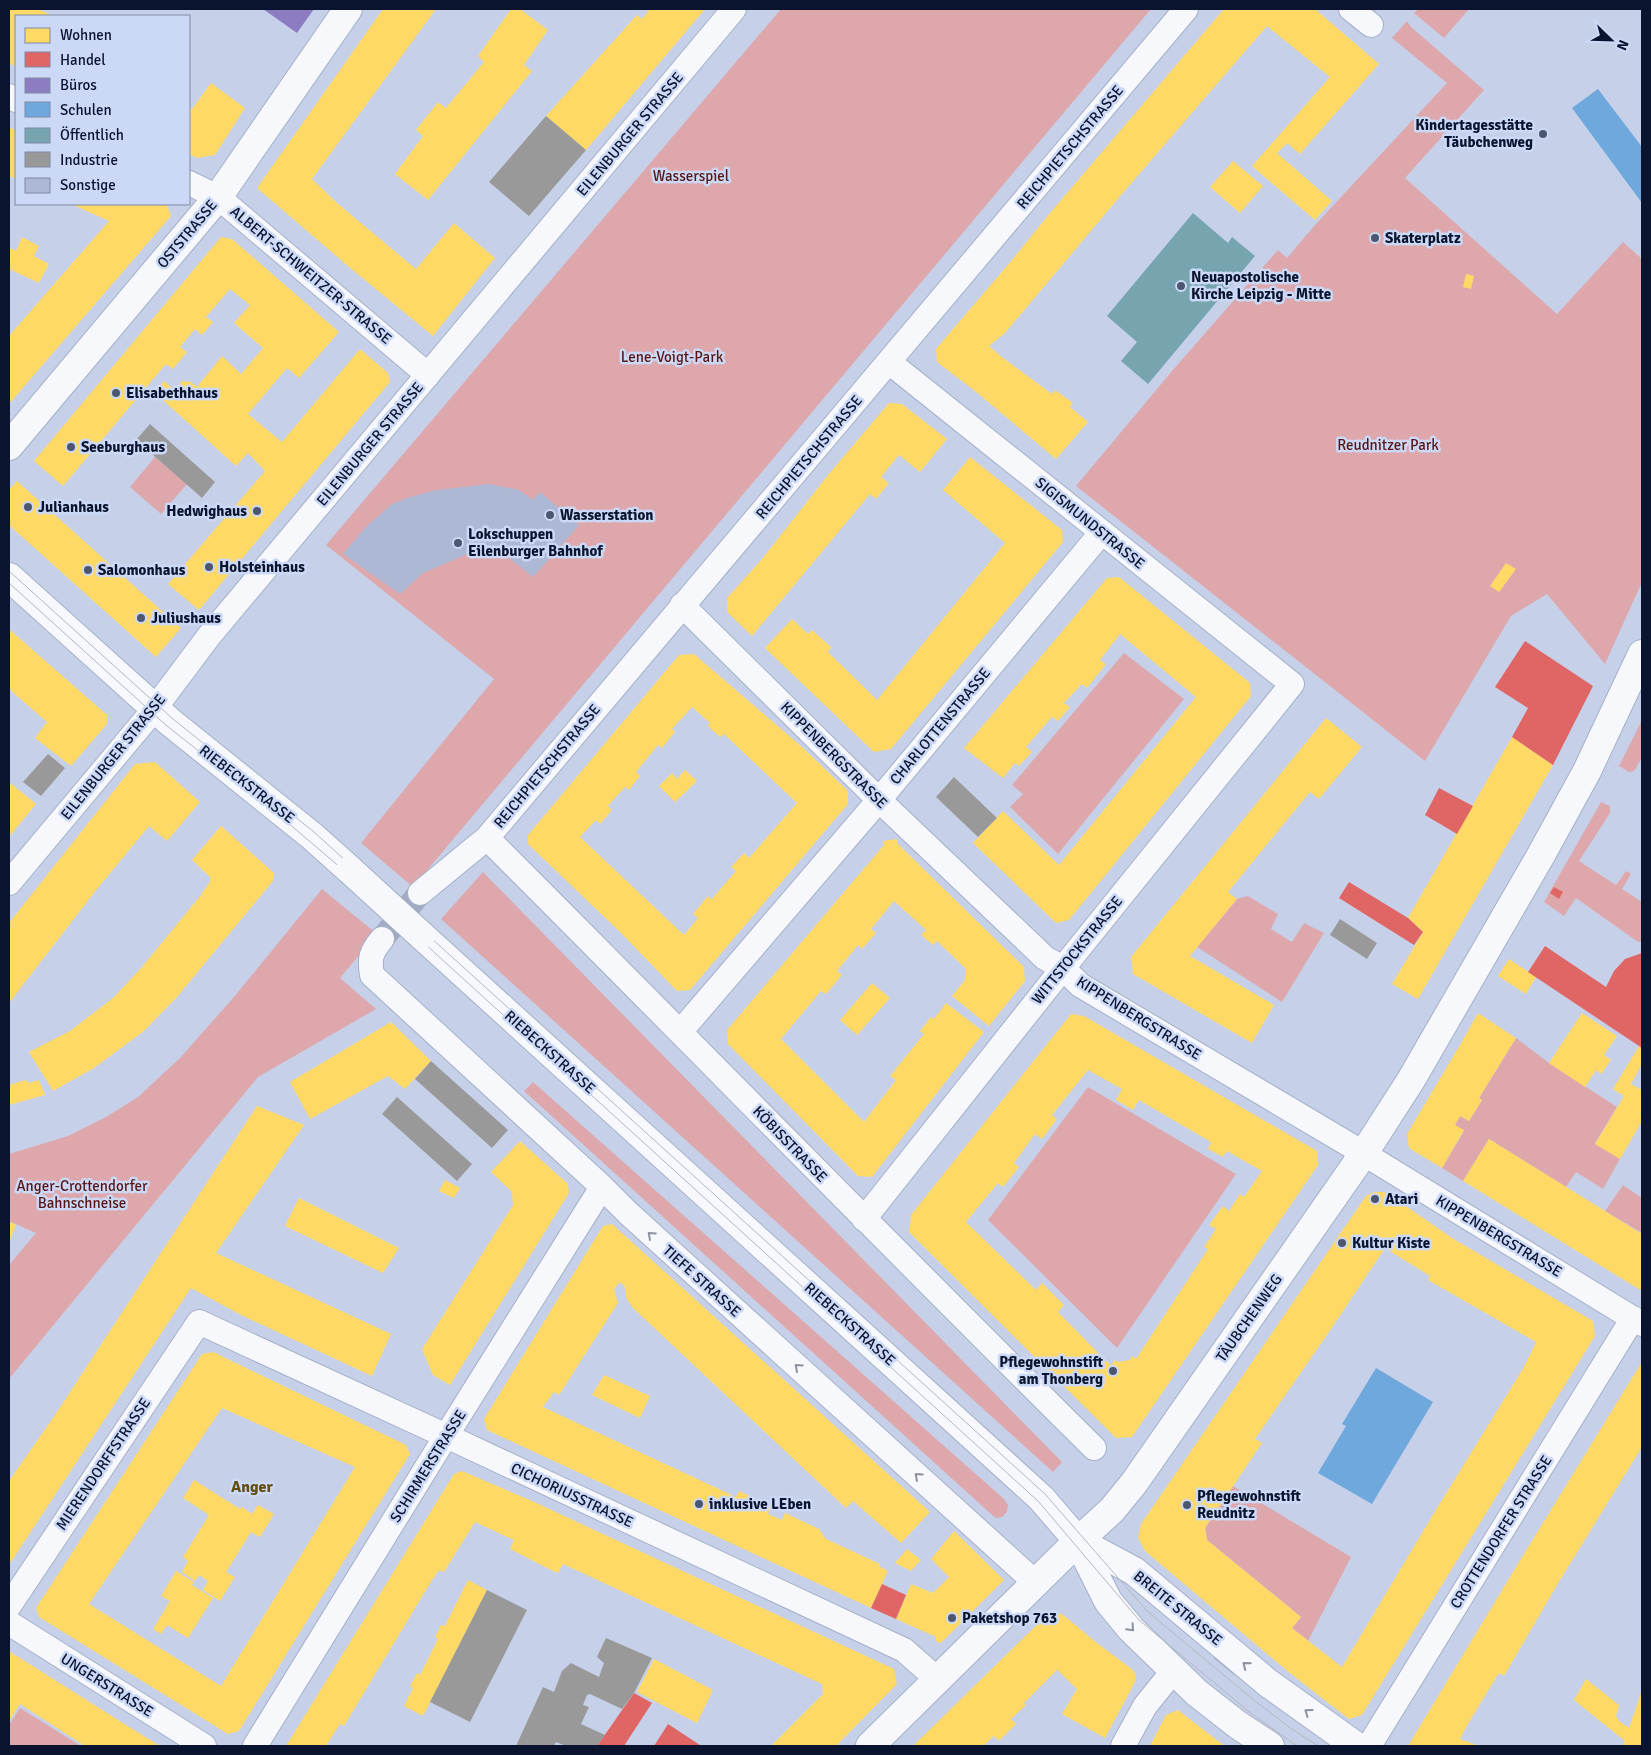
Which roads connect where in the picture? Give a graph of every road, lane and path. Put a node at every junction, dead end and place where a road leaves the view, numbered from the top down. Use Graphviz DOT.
graph roads {
  1 [pos="348,9"];
  2 [pos="734,9"];
  3 [pos="1186,9"];
  4 [pos="1351,9"];
  5 [pos="1371,25"];
  6 [pos="190,183"];
  7 [pos="218,197"];
  8 [pos="889,362"];
  9 [pos="428,374"];
  10 [pos="9,446"];
  11 [pos="1102,532"];
  12 [pos="9,577"];
  13 [pos="682,605"];
  14 [pos="1642,654"];
  15 [pos="1292,684"];
  16 [pos="154,708"];
  17 [pos="879,800"];
  18 [pos="487,838"];
  19 [pos="9,883"];
  20 [pos="420,893"];
  21 [pos="382,938"];
  22 [pos="1063,968"];
  23 [pos="680,1032"];
  24 [pos="1364,1153"];
  25 [pos="602,1187"];
  26 [pos="864,1219"];
  27 [pos="1638,1321"];
  28 [pos="199,1322"];
  29 [pos="446,1436"];
  30 [pos="1094,1448"];
  31 [pos="1078,1541"];
  32 [pos="1037,1584"];
  33 [pos="9,1606"];
  34 [pos="9,1623"];
  35 [pos="1174,1670"];
  36 [pos="938,1680"];
  37 [pos="204,1746"];
  38 [pos="255,1746"];
  39 [pos="870,1746"];
  40 [pos="1123,1746"];
  41 [pos="1270,1746"];
  42 [pos="1356,1746"];
  43 [pos="1369,1746"];
  1 -- 7 [label="main road, OSTSTRASSE"];
  2 -- 9 [label="street, EILENBURGER STRASSE"];
  3 -- 8 [label="street, REICHPIETSCHSTRASSE"];
  4 -- 5 [label="street"];
  6 -- 7 [label="street, ALBERT-SCHWEITZER-STRASSE"];
  7 -- 9 [label="street, ALBERT-SCHWEITZER-STRASSE"];
  7 -- 10 [label="main road, OSTSTRASSE"];
  8 -- 11 [label="street, SIGISMUNDSTRASSE"];
  8 -- 13 [label="street, REICHPIETSCHSTRASSE"];
  9 -- 16 [label="street, EILENBURGER STRASSE"];
  11 -- 15 [label="street, SIGISMUNDSTRASSE"];
  11 -- 17 [label="street, CHARLOTTENSTRASSE"];
  12 -- 16 [label="main road, RIEBECKSTRASSE"];
  13 -- 17 [label="street, KIPPENBERGSTRASSE"];
  13 -- 18 [label="street, REICHPIETSCHSTRASSE"];
  14 -- 24 [label="main road, TÄUBCHENWEG"];
  15 -- 22 [label="street, WITTSTOCKSTRASSE"];
  16 -- 19 [label="street, EILENBURGER STRASSE"];
  16 -- 31 [label="main road, RIEBECKSTRASSE, bridge"];
  17 -- 22 [label="street, KIPPENBERGSTRASSE"];
  17 -- 23 [label="street, CHARLOTTENSTRASSE"];
  18 -- 20 [label="street, REICHPIETSCHSTRASSE"];
  18 -- 23 [label="street, KÖBISSTRASSE"];
  21 -- 25 [label="street, TIEFE STRASSE"];
  22 -- 24 [label="street, KIPPENBERGSTRASSE"];
  22 -- 26 [label="street, WITTSTOCKSTRASSE"];
  23 -- 26 [label="street, KÖBISSTRASSE"];
  24 -- 27 [label="street, KIPPENBERGSTRASSE"];
  24 -- 31 [label="main road, TÄUBCHENWEG"];
  25 -- 29 [label="street, SCHIRMERSTRASSE"];
  32 -- 25 [label="street, TIEFE STRASSE, one-way"];
  26 -- 30 [label="street, KÖBISSTRASSE"];
  27 -- 43 [label="street, CROTTENDORFER STRASSE"];
  28 -- 29 [label="street, CICHORIUSSTRASSE"];
  28 -- 33 [label="street, MIERENDORFFSTRASSE"];
  29 -- 36 [label="street, CICHORIUSSTRASSE"];
  29 -- 38 [label="street, SCHIRMERSTRASSE"];
  31 -- 32 [label="main road, TÄUBCHENWEG"];
  31 -- 35 [label="main road, one-way"];
  42 -- 31 [label="main road, BREITE STRASSE, one-way"];
  32 -- 36 [label="main road, TÄUBCHENWEG"];
  34 -- 37 [label="street, UNGERSTRASSE"];
  35 -- 40 [label="street"];
  35 -- 41 [label="main road"];
  36 -- 39 [label="main road, TÄUBCHENWEG"];
}
